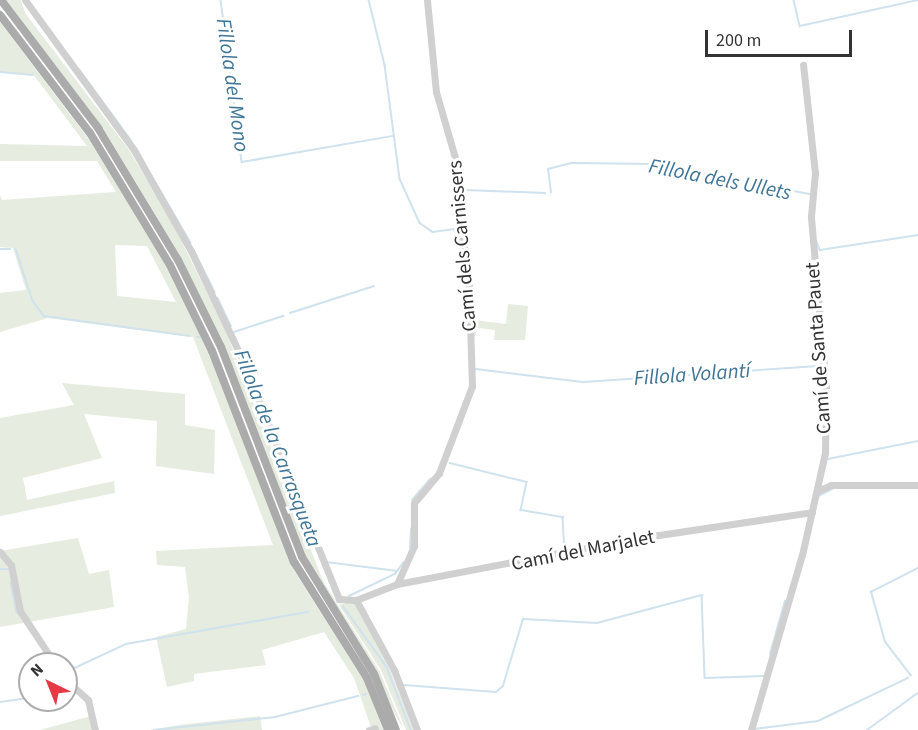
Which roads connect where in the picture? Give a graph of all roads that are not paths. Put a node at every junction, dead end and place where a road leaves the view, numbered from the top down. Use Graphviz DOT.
graph roads {
  1 [pos="1,0"];
  2 [pos="25,0"];
  3 [pos="427,0"];
  4 [pos="0,15"];
  5 [pos="802,64"];
  6 [pos="918,485"];
  7 [pos="817,491"];
  8 [pos="812,512"];
  9 [pos="0,552"];
  10 [pos="397,584"];
  11 [pos="356,600"];
  12 [pos="48,652"];
  13 [pos="78,691"];
  14 [pos="95,730"];
  15 [pos="388,730"];
  16 [pos="396,730"];
  17 [pos="417,730"];
  18 [pos="751,730"];
  1 -- 16 [label="main road"];
  2 -- 11 [label="street"];
  3 -- 10 [label="street, Camí dels Carnissers"];
  4 -- 15 [label="main road"];
  5 -- 7 [label="street, Camí de Santa Pauet"];
  6 -- 7 [label="street"];
  7 -- 8 [label="street, Camí de Santa Pauet"];
  8 -- 10 [label="street, Camí del Marjalet"];
  8 -- 18 [label="street, Camí de Santa Pauet"];
  9 -- 12 [label="street"];
  10 -- 11 [label="street, Camí del Marjalet"];
  11 -- 17 [label="street"];
  13 -- 14 [label="street"];
}
